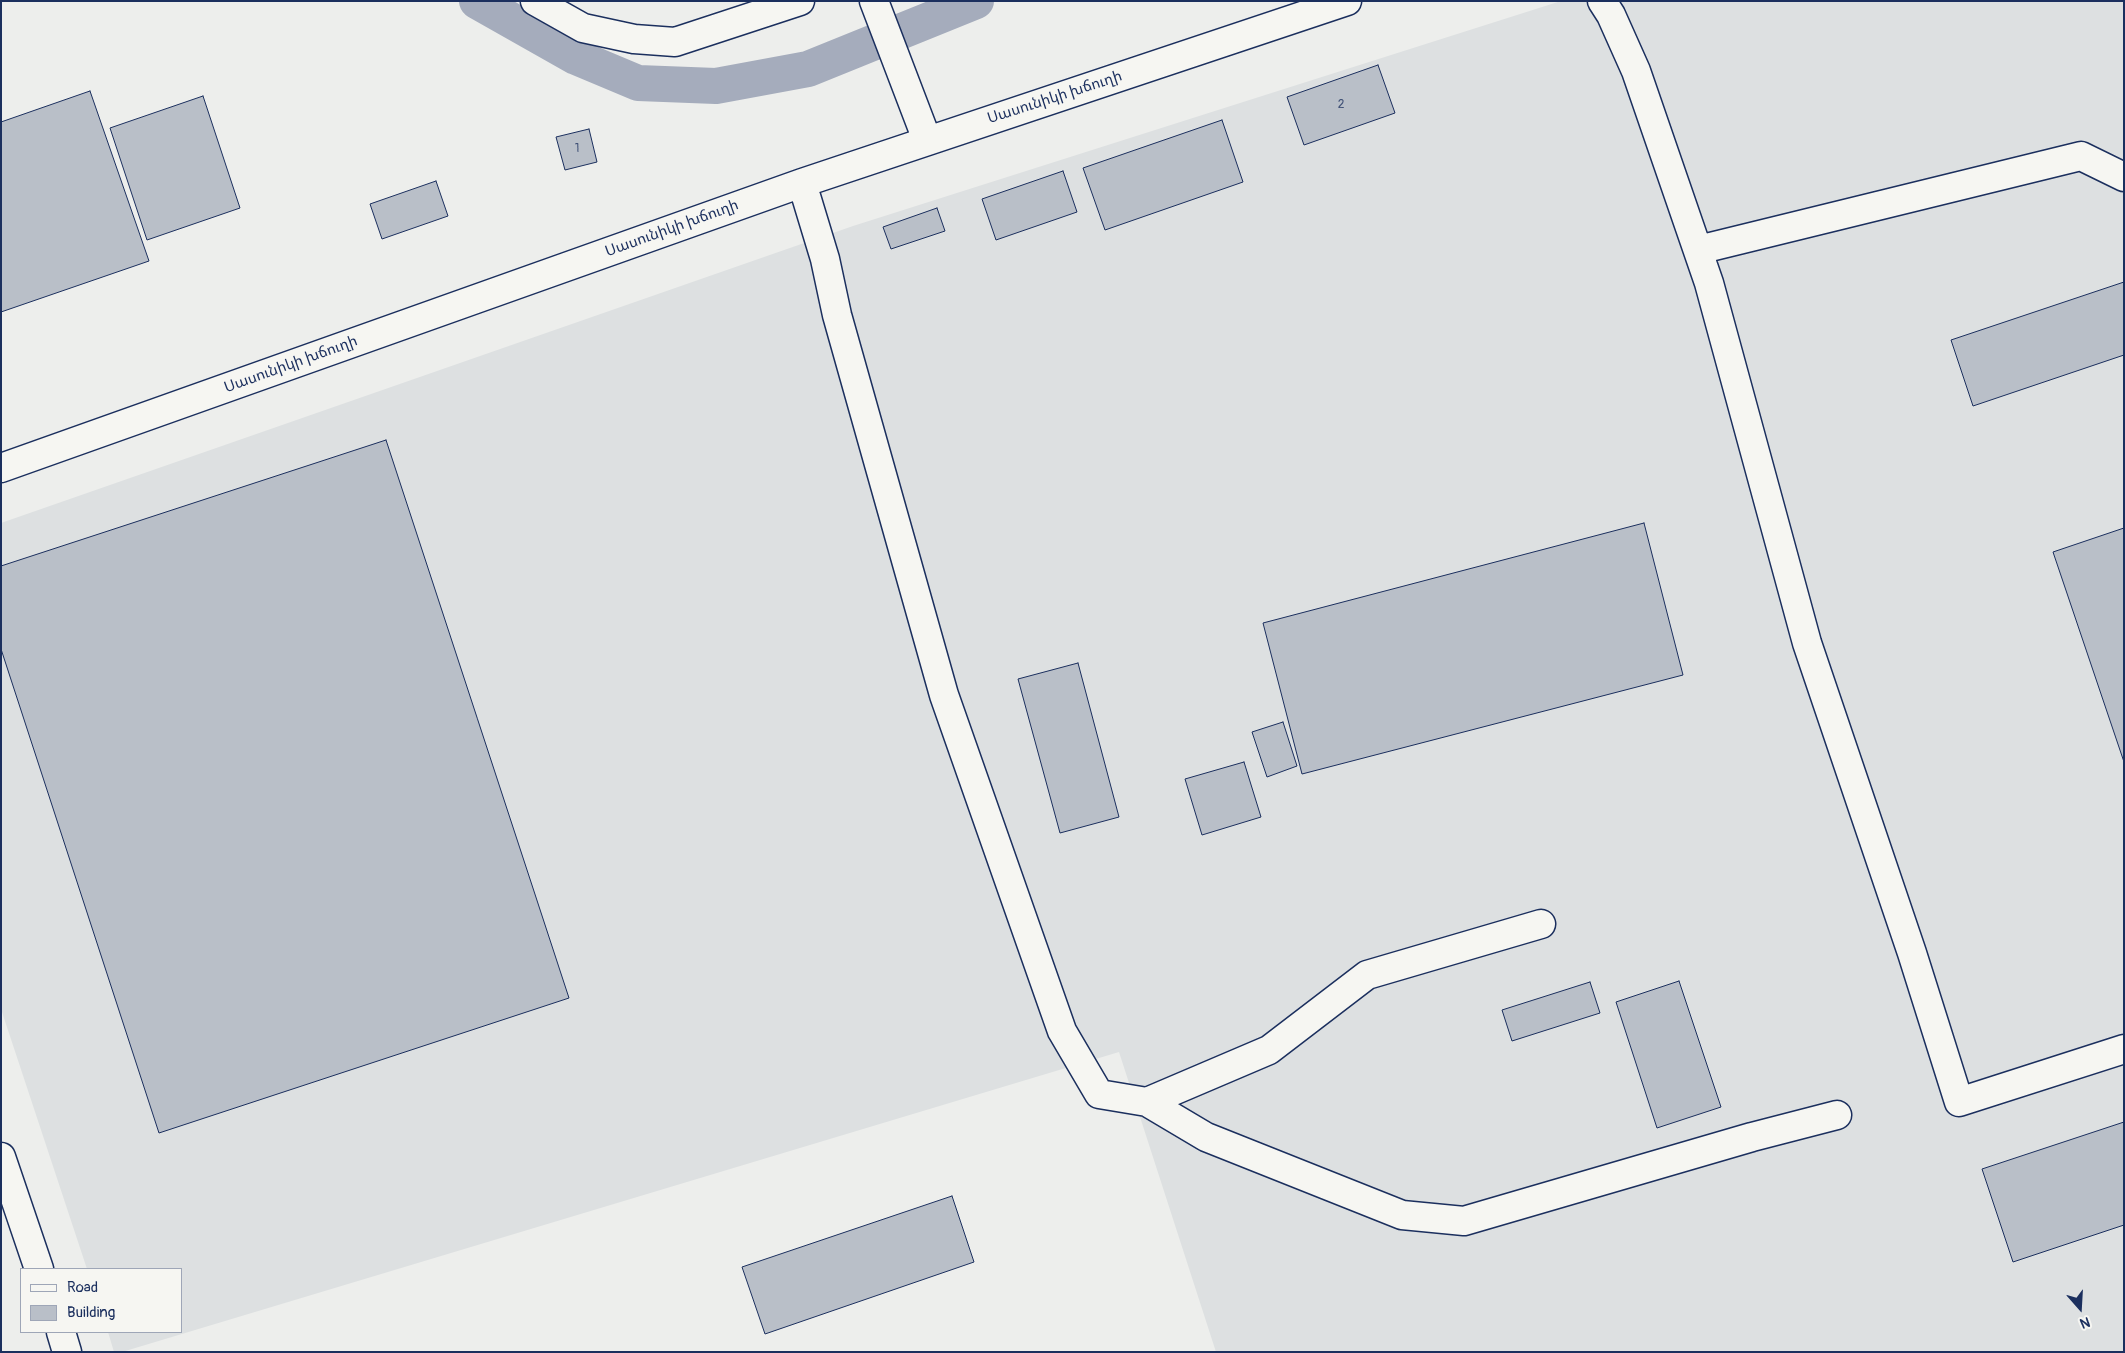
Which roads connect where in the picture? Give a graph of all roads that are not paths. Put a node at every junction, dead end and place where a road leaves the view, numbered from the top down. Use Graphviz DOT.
graph roads {
  1 [pos="535,1"];
  2 [pos="800,1"];
  3 [pos="1347,1"];
  4 [pos="1602,1"];
  5 [pos="875,4"];
  6 [pos="927,140"];
  7 [pos="2124,177"];
  8 [pos="802,183"];
  9 [pos="1698,250"];
  10 [pos="1,468"];
  11 [pos="1541,924"];
  12 [pos="2124,1049"];
  13 [pos="1147,1102"];
  14 [pos="1837,1115"];
  15 [pos="1,1157"];
  16 [pos="40,1268"];
  17 [pos="61,1333"];
  18 [pos="67,1352"];
  1 -- 2 [label="street"];
  3 -- 6 [label="street, Սասունիկի խճուղի"];
  4 -- 9 [label="street"];
  5 -- 6 [label="street"];
  6 -- 8 [label="street, Սասունիկի խճուղի"];
  7 -- 9 [label="street"];
  8 -- 10 [label="street, Սասունիկի խճուղի"];
  8 -- 13 [label="street"];
  9 -- 12 [label="street"];
  11 -- 13 [label="street"];
  13 -- 14 [label="street"];
  15 -- 16 [label="street"];
  17 -- 18 [label="street"];
}
